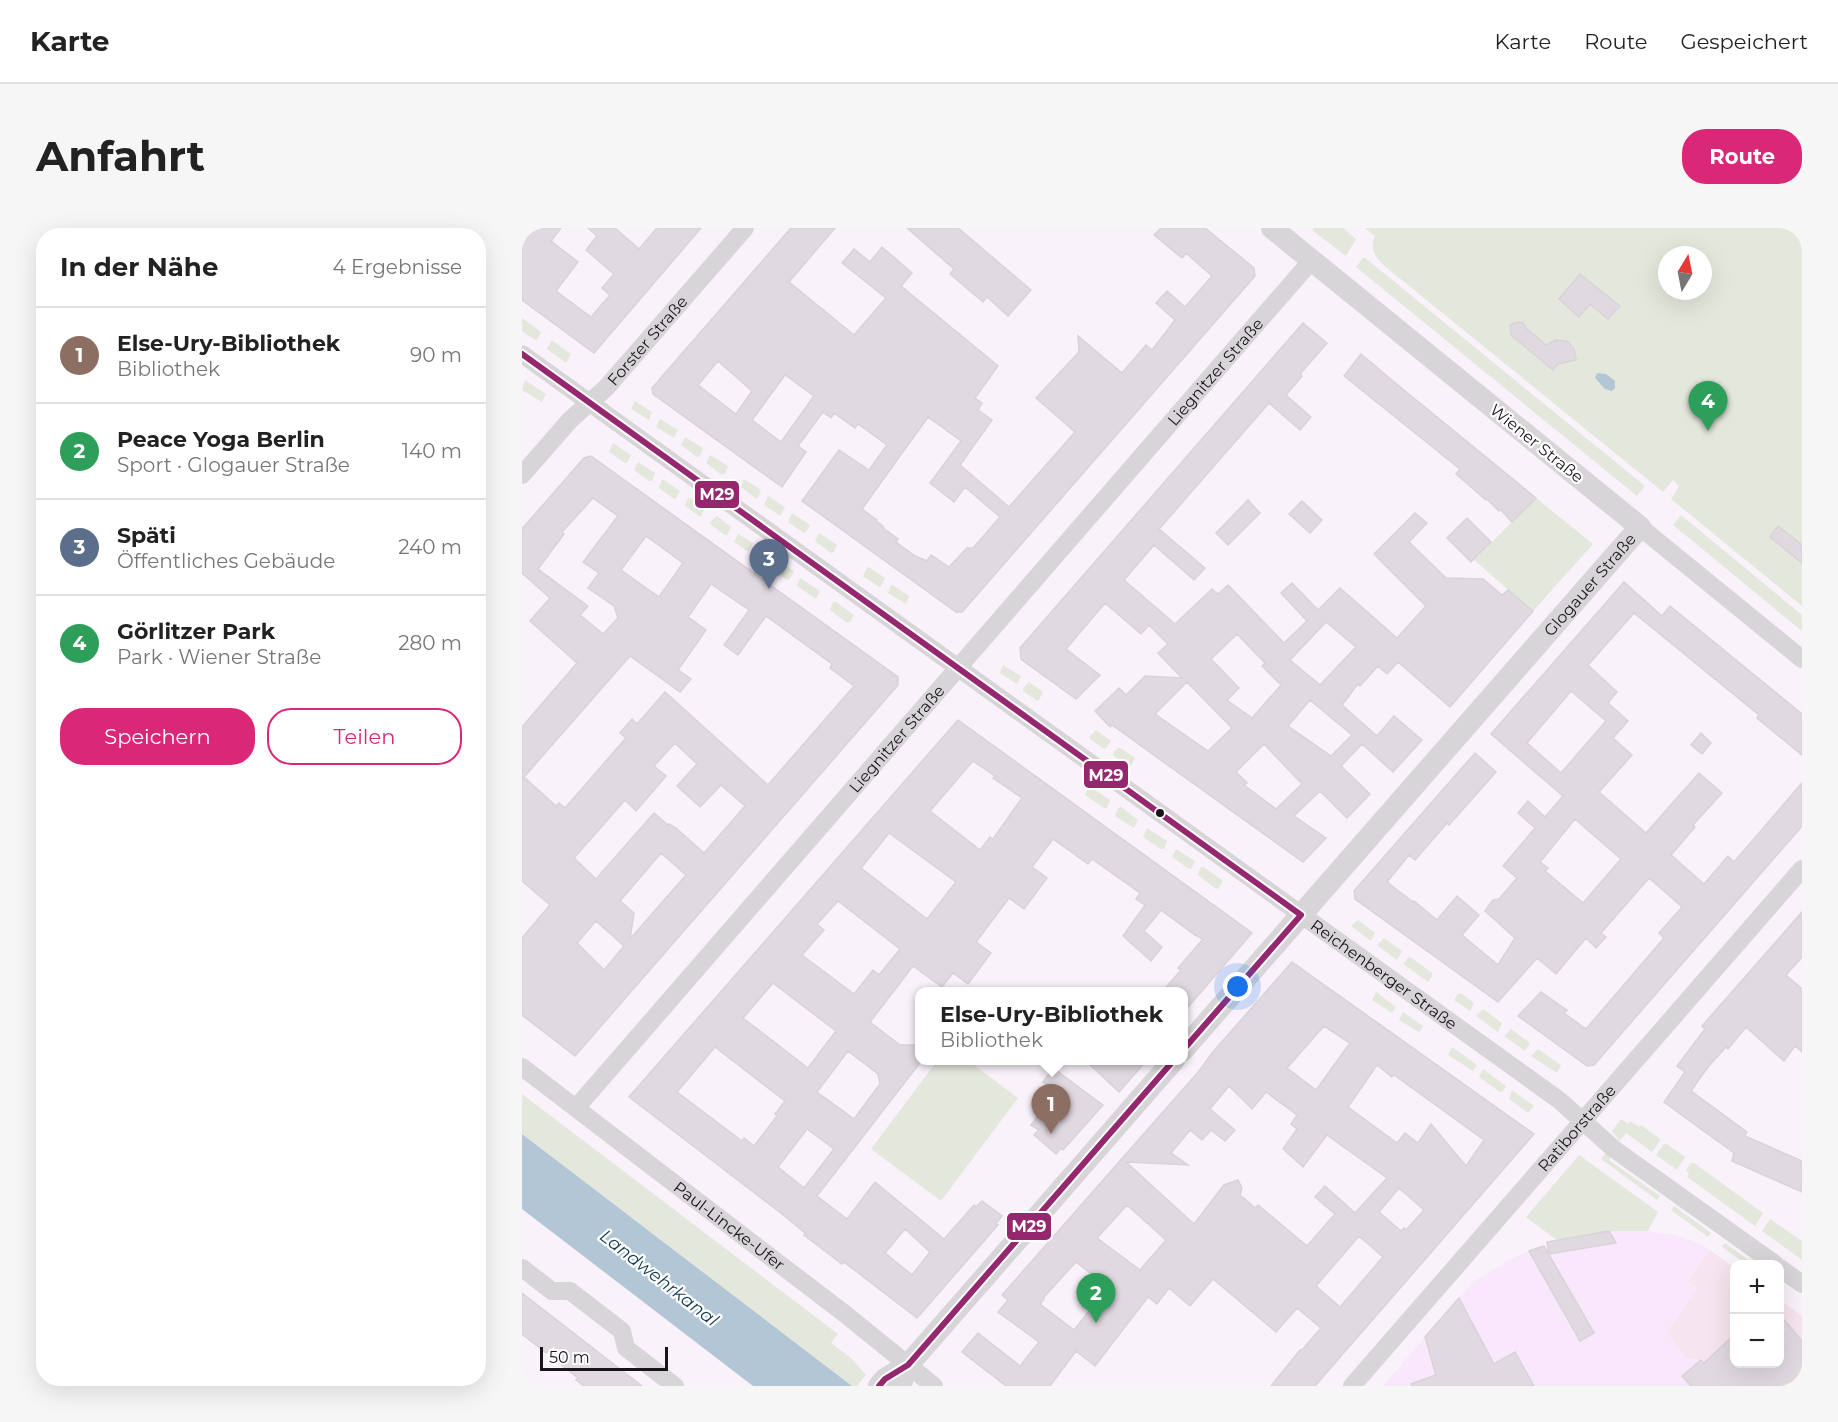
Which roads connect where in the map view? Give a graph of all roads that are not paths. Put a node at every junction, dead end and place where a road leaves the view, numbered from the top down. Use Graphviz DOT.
graph roads {
  1 [pos="746,228"];
  2 [pos="1272,228"];
  3 [pos="1312,260"];
  4 [pos="522,354"];
  5 [pos="589,402"];
  6 [pos="522,475"];
  7 [pos="1640,527"];
  8 [pos="1802,659"];
  9 [pos="958,668"];
  10 [pos="1802,869"];
  11 [pos="1301,915"];
  12 [pos="1188,1044"];
  13 [pos="1170,1065"];
  14 [pos="522,1067"];
  15 [pos="576,1108"];
  16 [pos="1583,1121"];
  17 [pos="1769,1260"];
  18 [pos="522,1268"];
  19 [pos="1784,1271"];
  20 [pos="1802,1284"];
  21 [pos="904,1376"];
  22 [pos="675,1386"];
  23 [pos="879,1386"];
  24 [pos="934,1386"];
  25 [pos="1352,1386"];
  1 -- 5 [label="street, Forster Straße"];
  2 -- 3 [label="street, Wiener Straße"];
  3 -- 7 [label="street, Wiener Straße"];
  3 -- 9 [label="street, Liegnitzer Straße"];
  4 -- 5 [label="street, Reichenberger Straße"];
  5 -- 6 [label="street, Forster Straße"];
  5 -- 9 [label="street, Reichenberger Straße"];
  7 -- 8 [label="street, Wiener Straße"];
  7 -- 11 [label="street, Glogauer Straße"];
  9 -- 11 [label="street, Reichenberger Straße"];
  9 -- 15 [label="street, Liegnitzer Straße"];
  10 -- 16 [label="street, Ratiborstraße"];
  11 -- 12 [label="street, Glogauer Straße"];
  11 -- 16 [label="street, Reichenberger Straße"];
  13 -- 21 [label="street"];
  14 -- 15 [label="street, Paul-Lincke-Ufer"];
  15 -- 21 [label="street, Paul-Lincke-Ufer"];
  16 -- 17 [label="street, Reichenberger Straße"];
  16 -- 25 [label="street, Ratiborstraße"];
  18 -- 22 [label="street"];
  19 -- 20 [label="street"];
  21 -- 23 [label="street"];
  21 -- 24 [label="street, Paul-Lincke-Ufer"];
}
